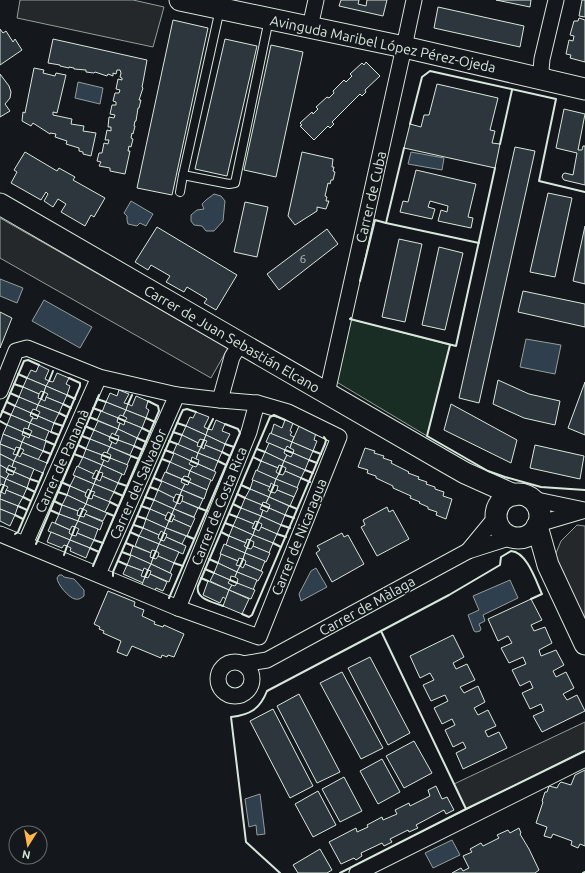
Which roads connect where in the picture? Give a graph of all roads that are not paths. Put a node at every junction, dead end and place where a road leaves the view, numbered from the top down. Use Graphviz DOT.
graph roads {
  1 [pos="180,0"];
  2 [pos="316,0"];
  3 [pos="414,0"];
  4 [pos="556,0"];
  5 [pos="241,6"];
  6 [pos="220,8"];
  7 [pos="269,19"];
  8 [pos="310,28"];
  9 [pos="404,48"];
  10 [pos="545,80"];
  11 [pos="585,89"];
  12 [pos="183,175"];
  13 [pos="180,192"];
  14 [pos="0,204"];
  15 [pos="240,344"];
  16 [pos="99,377"];
  17 [pos="0,390"];
  18 [pos="326,393"];
  19 [pos="177,395"];
  20 [pos="220,400"];
  21 [pos="257,403"];
  22 [pos="465,473"];
  23 [pos="523,497"];
  24 [pos="585,510"];
  25 [pos="496,516"];
  26 [pos="538,525"];
  27 [pos="0,534"];
  28 [pos="516,538"];
  29 [pos="25,544"];
  30 [pos="468,551"];
  31 [pos="548,565"];
  32 [pos="98,574"];
  33 [pos="178,608"];
  34 [pos="585,644"];
  35 [pos="267,660"];
  36 [pos="243,664"];
  37 [pos="251,685"];
  38 [pos="585,759"];
  39 [pos="357,873"];
  1 -- 6 [label="main road, Avinguda Maribel López Pérez-Ojeda"];
  2 -- 8 [label="street"];
  3 -- 9 [label="street, Carrer de Cuba"];
  4 -- 10 [label="street"];
  5 -- 6 [label="main road, Avinguda Maribel López Pérez-Ojeda"];
  5 -- 7 [label="main road, Avinguda Maribel López Pérez-Ojeda"];
  6 -- 12 [label="lane"];
  7 -- 8 [label="main road, Avinguda Maribel López Pérez-Ojeda"];
  7 -- 12 [label="lane"];
  8 -- 9 [label="main road, Avinguda Maribel López Pérez-Ojeda"];
  9 -- 10 [label="main road, Avinguda Maribel López Pérez-Ojeda"];
  9 -- 18 [label="street, Carrer de Cuba"];
  10 -- 11 [label="main road, Avinguda Maribel López Pérez-Ojeda"];
  12 -- 13 [label="lane"];
  14 -- 15 [label="main road, Carrer de Juan Sebastián Elcano"];
  15 -- 18 [label="main road, Carrer de Juan Sebastián Elcano"];
  15 -- 20 [label="street"];
  16 -- 17 [label="street"];
  16 -- 19 [label="street"];
  16 -- 29 [label="street, Carrer de Panamà"];
  18 -- 22 [label="main road, Carrer de Juan Sebastián Elcano"];
  19 -- 20 [label="street"];
  19 -- 32 [label="street, Carrer del Salvador"];
  20 -- 21 [label="street"];
  21 -- 33 [label="street, Carrer de Costa Rica"];
  21 -- 33 [label="street, Carrer de Nicaragua"];
  22 -- 23 [label="main road, Carrer de Juan Sebastián Elcano"];
  22 -- 25 [label="main road, Carrer de Juan Sebastián Elcano"];
  23 -- 24 [label="street, Carrer de Juan Sebastián Elcano"];
  23 -- 25 [label="main road"];
  23 -- 26 [label="main road"];
  24 -- 26 [label="street, Carrer de Juan Sebastián Elcano"];
  25 -- 28 [label="main road"];
  25 -- 30 [label="street, Carrer de Màlaga"];
  26 -- 28 [label="main road"];
  26 -- 31 [label="main road"];
  27 -- 29 [label="street"];
  28 -- 30 [label="street, Carrer de Màlaga"];
  28 -- 31 [label="main road"];
  29 -- 32 [label="street"];
  30 -- 35 [label="street, Carrer de Màlaga"];
  31 -- 34 [label="main road"];
  32 -- 33 [label="street"];
  35 -- 36 [label="street, Carrer de Màlaga"];
  35 -- 37 [label="street, Carrer de Màlaga"];
  36 -- 37 [label="street"];
  36 -- 37 [label="street"];
  38 -- 39 [label="street"];
}
